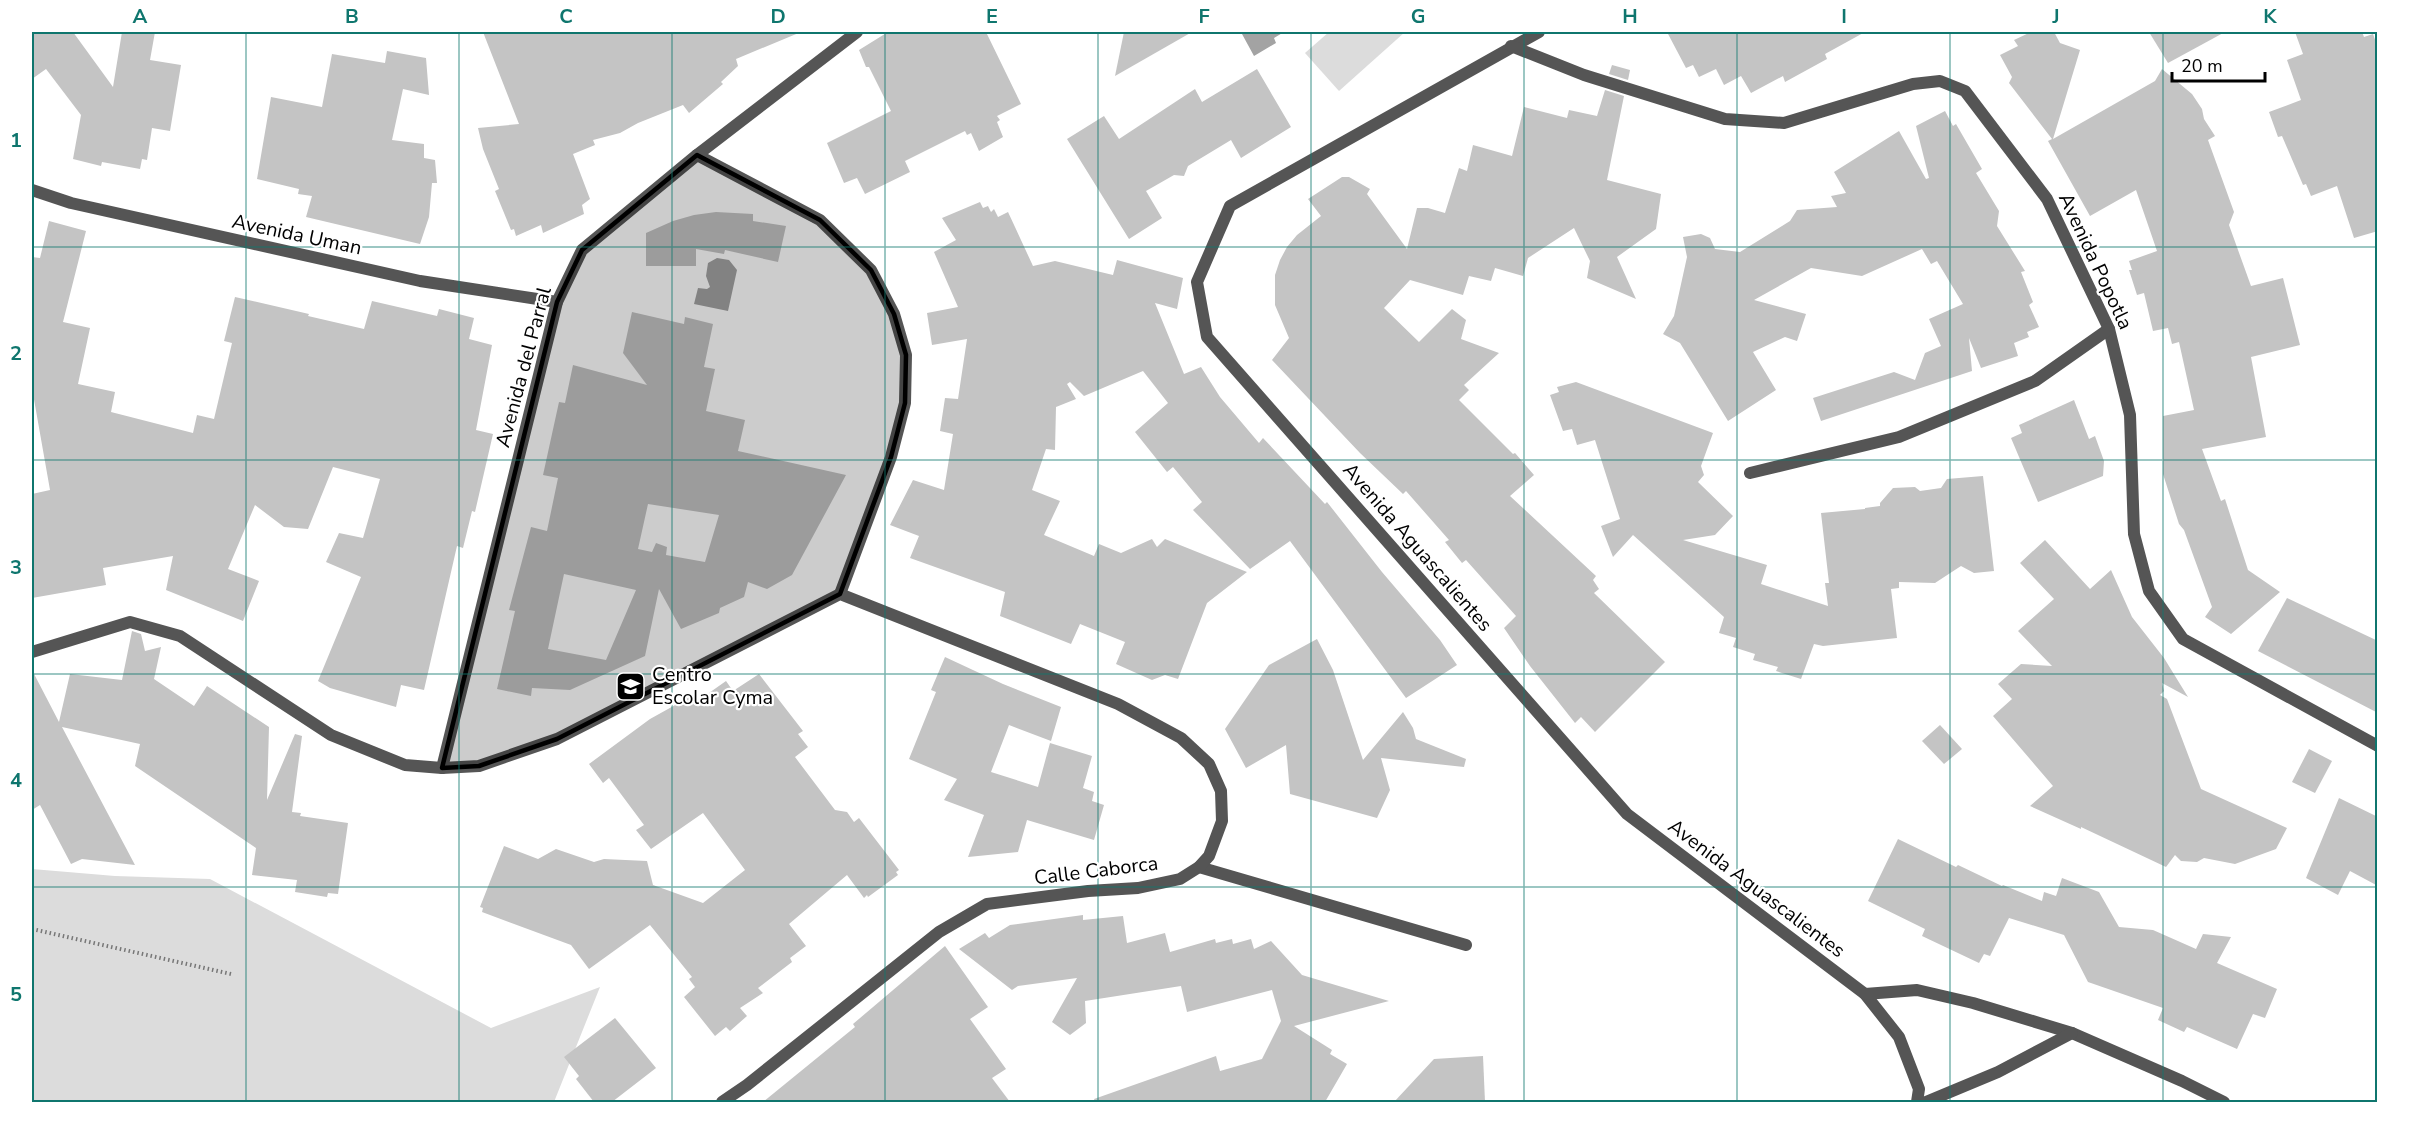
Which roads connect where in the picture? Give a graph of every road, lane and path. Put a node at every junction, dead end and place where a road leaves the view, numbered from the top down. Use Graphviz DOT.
graph roads {
  1 [pos="857,32"];
  2 [pos="1539,32"];
  3 [pos="1511,46"];
  4 [pos="697,155"];
  5 [pos="32,190"];
  6 [pos="556,302"];
  7 [pos="2109,329"];
  8 [pos="1750,473"];
  9 [pos="840,594"];
  10 [pos="32,652"];
  11 [pos="2378,746"];
  12 [pos="442,768"];
  13 [pos="1199,867"];
  14 [pos="32,929"];
  15 [pos="1466,945"];
  16 [pos="231,975"];
  17 [pos="1865,994"];
  18 [pos="2072,1033"];
  19 [pos="722,1102"];
  20 [pos="1917,1102"];
  21 [pos="1926,1102"];
  22 [pos="2224,1102"];
  1 -- 4 [label="street, Avenida del Parral"];
  2 -- 3 [label="street, Avenida Aguascalientes"];
  3 -- 7 [label="street, Avenida Popotla"];
  3 -- 17 [label="street, Avenida Aguascalientes"];
  4 -- 6 [label="street, Avenida del Parral"];
  4 -- 9 [label="street"];
  5 -- 6 [label="street, Avenida Uman"];
  6 -- 12 [label="street, Avenida del Parral"];
  7 -- 8 [label="street"];
  7 -- 11 [label="street, Avenida Popotla"];
  9 -- 12 [label="street"];
  9 -- 13 [label="street"];
  10 -- 12 [label="street"];
  13 -- 15 [label="street"];
  13 -- 19 [label="street, Calle Caborca"];
  14 -- 16 [label="path"];
  17 -- 18 [label="street"];
  17 -- 20 [label="street, Avenida Aguascalientes"];
  18 -- 21 [label="street"];
  18 -- 22 [label="street"];
}
